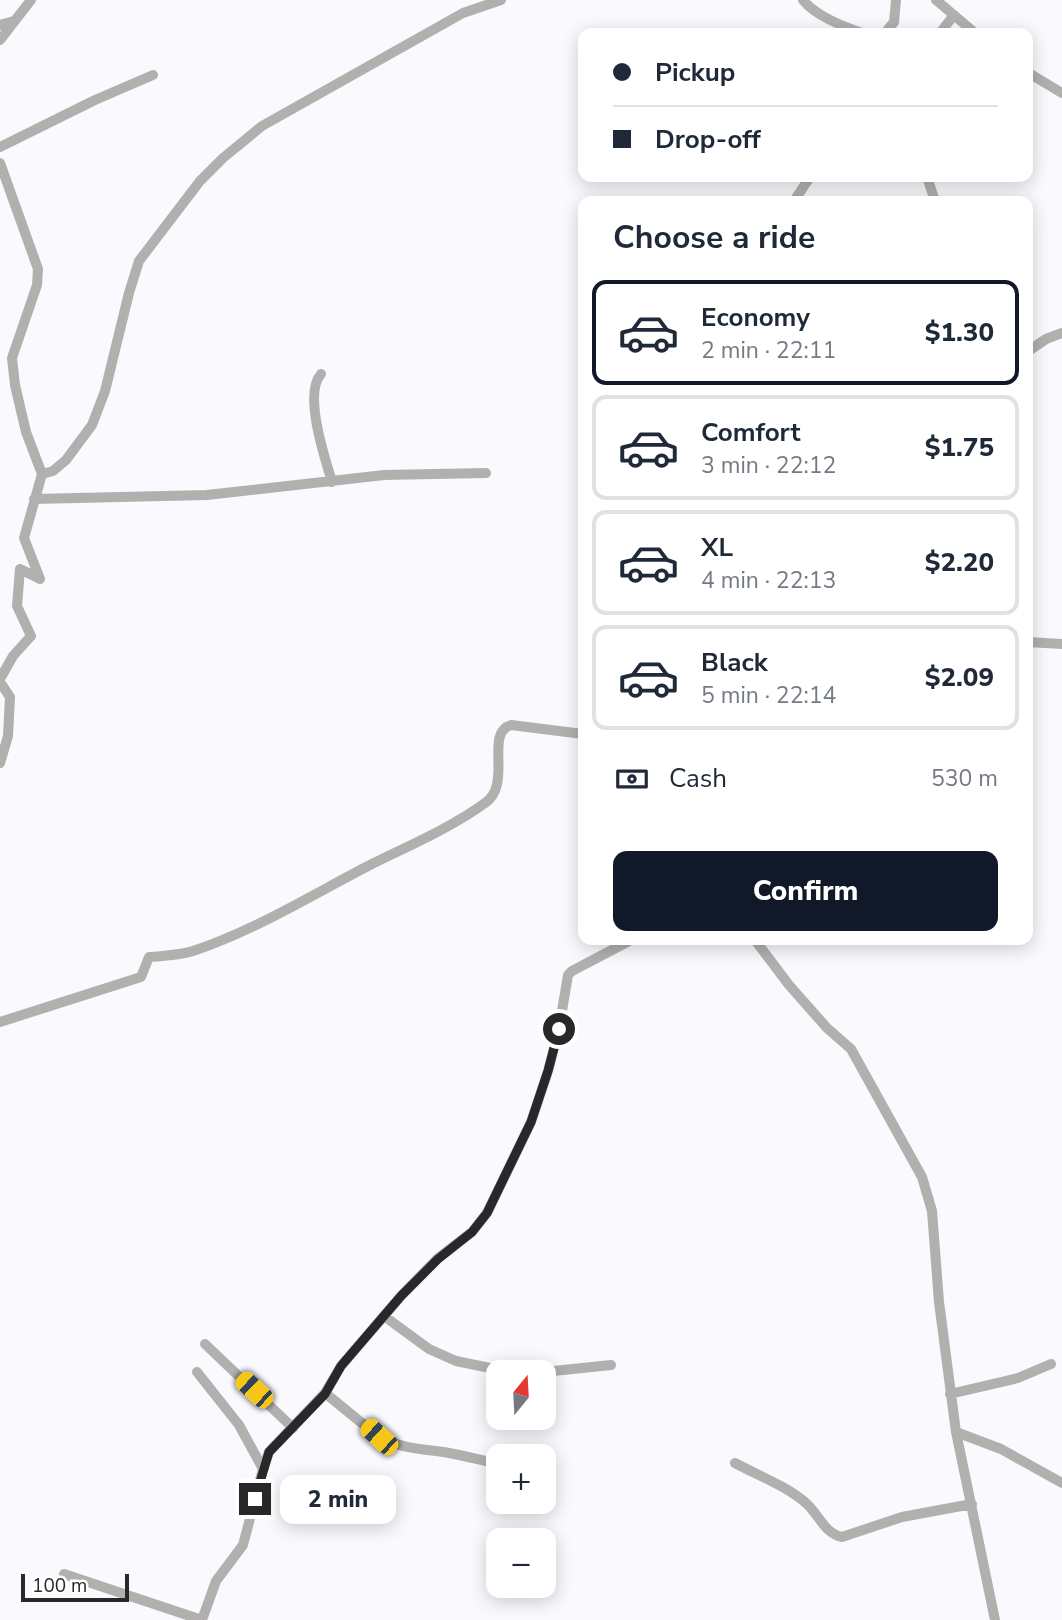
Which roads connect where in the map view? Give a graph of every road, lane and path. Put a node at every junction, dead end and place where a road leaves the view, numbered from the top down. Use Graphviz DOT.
graph roads {
  1 [pos="32,0"];
  2 [pos="501,0"];
  3 [pos="803,0"];
  4 [pos="896,0"];
  5 [pos="936,0"];
  6 [pos="954,15"];
  7 [pos="14,21"];
  8 [pos="0,25"];
  9 [pos="846,28"];
  10 [pos="889,28"];
  11 [pos="944,28"];
  12 [pos="969,28"];
  13 [pos="0,40"];
  14 [pos="153,75"];
  15 [pos="1033,76"];
  16 [pos="1062,93"];
  17 [pos="0,147"];
  18 [pos="0,163"];
  19 [pos="1062,333"];
  20 [pos="1033,348"];
  21 [pos="321,374"];
  22 [pos="486,473"];
  23 [pos="42,474"];
  24 [pos="332,482"];
  25 [pos="34,499"];
  26 [pos="1033,643"];
  27 [pos="1062,645"];
  28 [pos="0,680"];
  29 [pos="578,733"];
  30 [pos="0,763"];
  31 [pos="621,945"];
  32 [pos="759,945"];
  33 [pos="0,1022"];
  34 [pos="384,1316"];
  35 [pos="205,1344"];
  36 [pos="1051,1364"];
  37 [pos="611,1365"];
  38 [pos="486,1367"];
  39 [pos="556,1371"];
  40 [pos="197,1372"];
  41 [pos="325,1394"];
  42 [pos="950,1394"];
  43 [pos="293,1428"];
  44 [pos="956,1432"];
  45 [pos="486,1461"];
  46 [pos="735,1463"];
  47 [pos="262,1469"];
  48 [pos="1062,1483"];
  49 [pos="972,1504"];
  50 [pos="65,1574"];
  51 [pos="202,1620"];
  52 [pos="995,1620"];
  1 -- 7 [label="street"];
  2 -- 23 [label="street"];
  3 -- 9 [label="street"];
  4 -- 10 [label="street"];
  5 -- 6 [label="street"];
  6 -- 11 [label="street"];
  6 -- 12 [label="street"];
  7 -- 8 [label="street"];
  7 -- 13 [label="street"];
  14 -- 17 [label="street"];
  15 -- 16 [label="street"];
  18 -- 23 [label="street"];
  19 -- 20 [label="street"];
  21 -- 24 [label="street"];
  22 -- 24 [label="street"];
  23 -- 25 [label="street"];
  24 -- 25 [label="street"];
  25 -- 28 [label="street"];
  26 -- 27 [label="street"];
  28 -- 30 [label="street"];
  29 -- 33 [label="street"];
  31 -- 34 [label="street"];
  32 -- 42 [label="street"];
  34 -- 38 [label="street"];
  34 -- 41 [label="street"];
  35 -- 43 [label="street"];
  36 -- 42 [label="street"];
  37 -- 39 [label="street"];
  40 -- 47 [label="street"];
  41 -- 43 [label="street"];
  41 -- 45 [label="street"];
  42 -- 44 [label="street"];
  43 -- 47 [label="street"];
  44 -- 48 [label="street"];
  44 -- 49 [label="street"];
  46 -- 49 [label="street"];
  47 -- 51 [label="street"];
  49 -- 52 [label="street"];
  50 -- 51 [label="street"];
}
